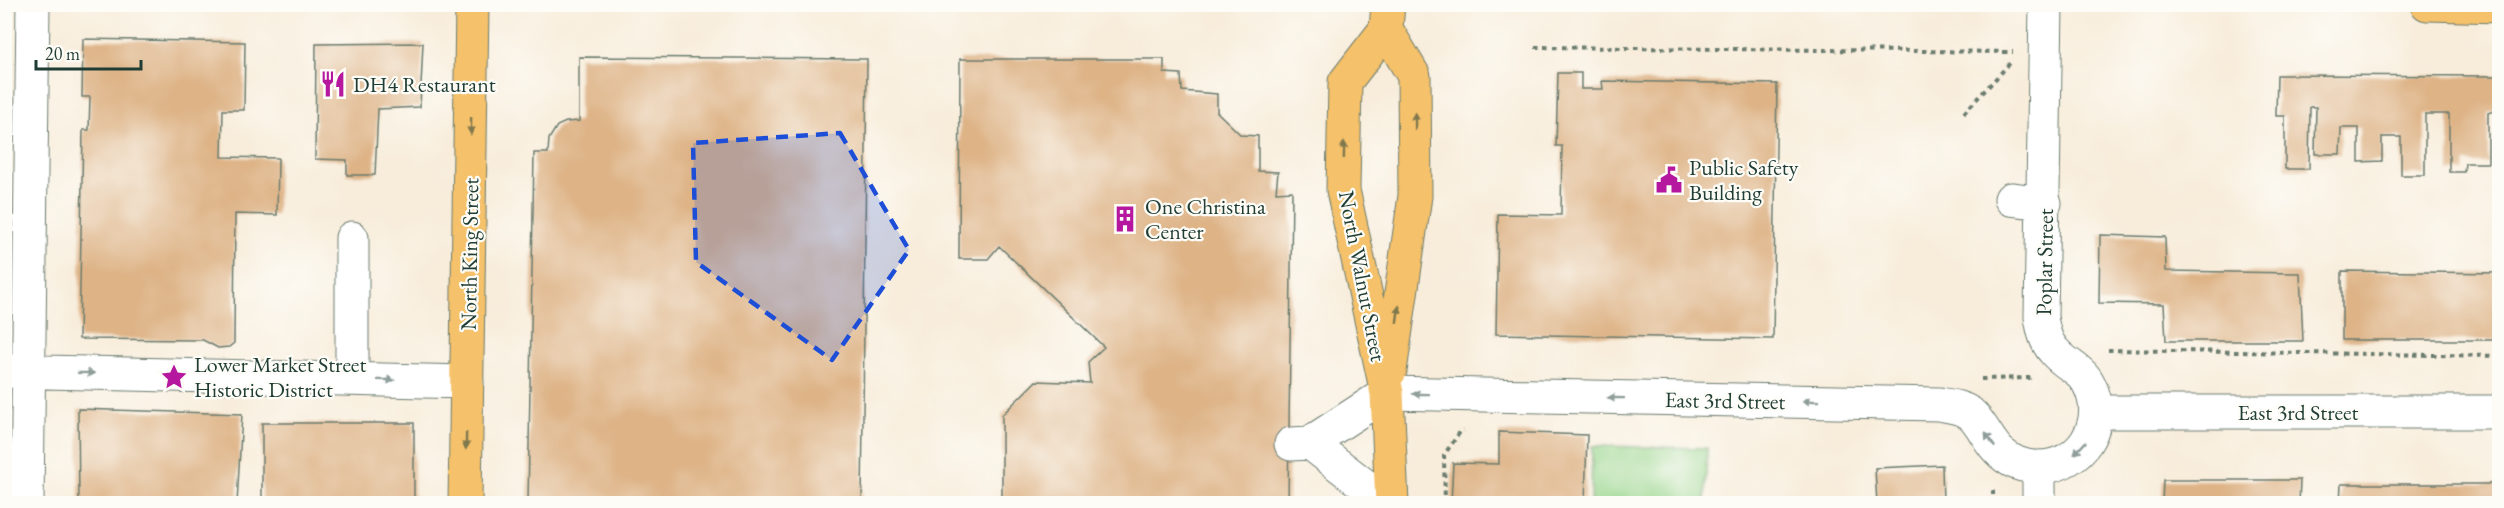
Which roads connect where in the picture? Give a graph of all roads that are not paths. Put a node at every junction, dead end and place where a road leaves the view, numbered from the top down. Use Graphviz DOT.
graph roads {
  1 [pos="33,4"];
  2 [pos="472,4"];
  3 [pos="2046,4"];
  4 [pos="2427,4"];
  5 [pos="2499,6"];
  6 [pos="1387,17"];
  7 [pos="2011,199"];
  8 [pos="2044,203"];
  9 [pos="352,238"];
  10 [pos="16,371"];
  11 [pos="352,379"];
  12 [pos="467,382"];
  13 [pos="1387,393"];
  14 [pos="2096,412"];
  15 [pos="2499,412"];
  16 [pos="2039,467"];
  17 [pos="27,504"];
  18 [pos="465,504"];
  19 [pos="1390,504"];
  20 [pos="2039,504"];
  1 -- 10 [label="street"];
  2 -- 12 [label="main road, North King Street, one-way"];
  3 -- 8 [label="street, Poplar Street"];
  4 -- 5 [label="main road"];
  13 -- 6 [label="main road, North Walnut Street, one-way"];
  13 -- 6 [label="main road, North Walnut Street, one-way"];
  7 -- 8 [label="street"];
  8 -- 14 [label="street, Poplar Street"];
  9 -- 11 [label="street"];
  10 -- 11 [label="street, one-way"];
  10 -- 17 [label="street"];
  11 -- 12 [label="street, one-way"];
  12 -- 18 [label="main road, North King Street, one-way"];
  16 -- 13 [label="street, East 3rd Street, one-way"];
  13 -- 19 [label="main road, North Walnut Street"];
  13 -- 19 [label="street"];
  14 -- 15 [label="street, East 3rd Street"];
  14 -- 16 [label="street, one-way"];
  16 -- 20 [label="street"];
}
